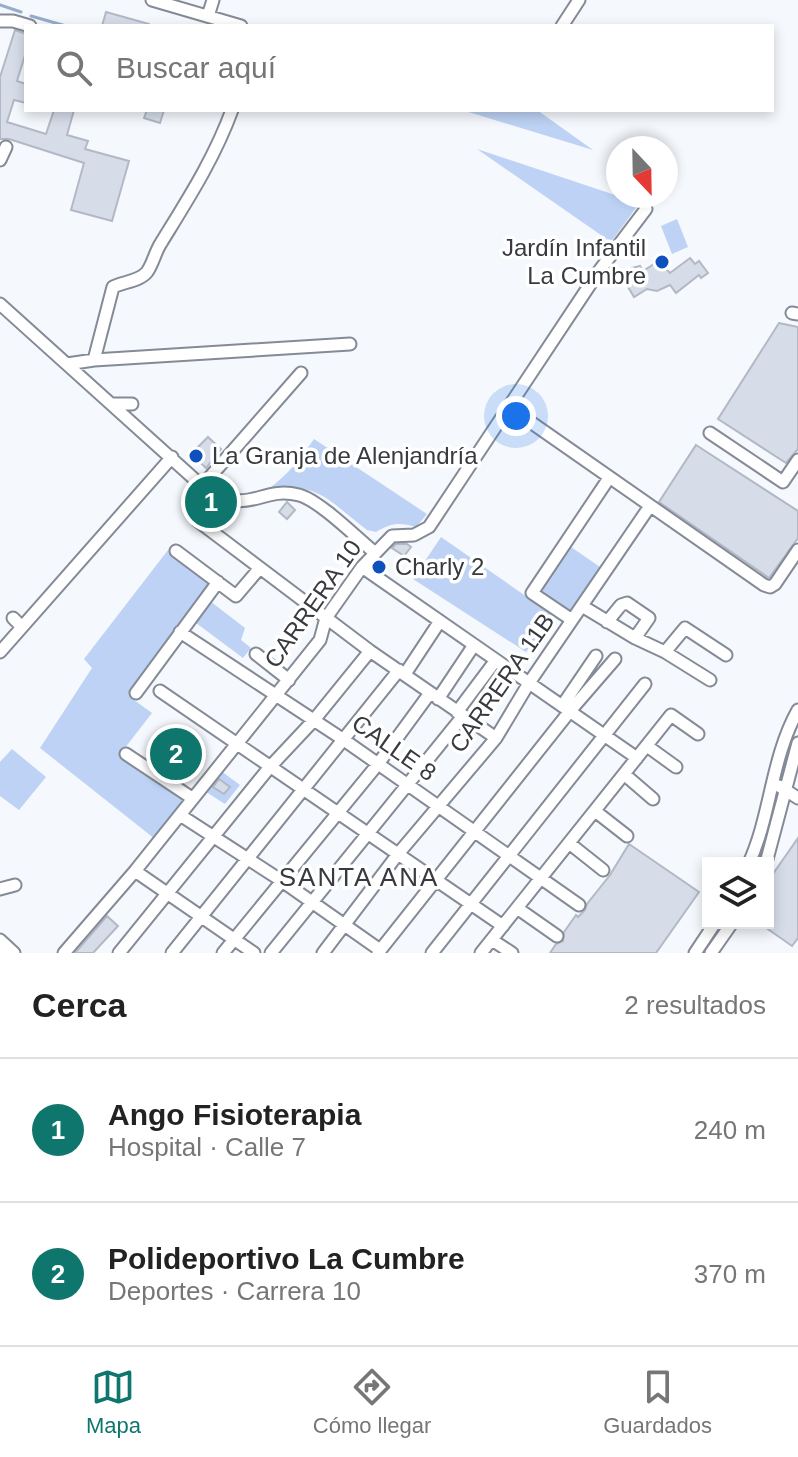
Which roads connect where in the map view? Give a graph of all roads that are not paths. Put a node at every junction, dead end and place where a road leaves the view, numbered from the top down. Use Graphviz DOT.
graph roads {
  1 [pos="152,0"];
  2 [pos="213,0"];
  3 [pos="579,0"];
  4 [pos="208,16"];
  5 [pos="0,21"];
  6 [pos="24,24"];
  7 [pos="234,24"];
  8 [pos="563,24"];
  9 [pos="231,112"];
  10 [pos="6,147"];
  11 [pos="0,160"];
  12 [pos="646,209"];
  13 [pos="0,304"];
  14 [pos="350,344"];
  15 [pos="94,360"];
  16 [pos="67,364"];
  17 [pos="301,373"];
  18 [pos="112,404"];
  19 [pos="132,404"];
  20 [pos="509,407"];
  21 [pos="710,433"];
  22 [pos="172,457"];
  23 [pos="798,460"];
  24 [pos="609,478"];
  25 [pos="202,486"];
  26 [pos="650,506"];
  27 [pos="198,521"];
  28 [pos="798,550"];
  29 [pos="176,551"];
  30 [pos="374,552"];
  31 [pos="362,567"];
  32 [pos="259,569"];
  33 [pos="218,582"];
  34 [pos="582,606"];
  35 [pos="326,618"];
  36 [pos="572,620"];
  37 [pos="440,621"];
  38 [pos="607,622"];
  39 [pos="180,632"];
  40 [pos="635,638"];
  41 [pos="474,645"];
  42 [pos="370,651"];
  43 [pos="0,652"];
  44 [pos="665,652"];
  45 [pos="256,654"];
  46 [pos="726,655"];
  47 [pos="596,656"];
  48 [pos="615,659"];
  49 [pos="496,660"];
  50 [pos="402,672"];
  51 [pos="289,680"];
  52 [pos="710,680"];
  53 [pos="529,683"];
  54 [pos="645,684"];
  55 [pos="160,691"];
  56 [pos="136,693"];
  57 [pos="277,695"];
  58 [pos="434,696"];
  59 [pos="566,708"];
  60 [pos="798,710"];
  61 [pos="460,714"];
  62 [pos="314,720"];
  63 [pos="698,734"];
  64 [pos="605,736"];
  65 [pos="496,738"];
  66 [pos="344,740"];
  67 [pos="798,743"];
  68 [pos="236,745"];
  69 [pos="647,746"];
  70 [pos="126,754"];
  71 [pos="637,758"];
  72 [pos="378,764"];
  73 [pos="676,767"];
  74 [pos="269,768"];
  75 [pos="624,774"];
  76 [pos="771,783"];
  77 [pos="409,785"];
  78 [pos="785,788"];
  79 [pos="303,791"];
  80 [pos="192,798"];
  81 [pos="798,798"];
  82 [pos="653,799"];
  83 [pos="439,805"];
  84 [pos="595,811"];
  85 [pos="337,813"];
  86 [pos="180,815"];
  87 [pos="475,830"];
  88 [pos="368,834"];
  89 [pos="627,836"];
  90 [pos="213,837"];
  91 [pos="569,843"];
  92 [pos="398,854"];
  93 [pos="511,855"];
  94 [pos="752,857"];
  95 [pos="768,857"];
  96 [pos="247,860"];
  97 [pos="603,870"];
  98 [pos="135,871"];
  99 [pos="542,877"];
  100 [pos="437,880"];
  101 [pos="282,881"];
  102 [pos="15,885"];
  103 [pos="0,889"];
  104 [pos="167,894"];
  105 [pos="313,903"];
  106 [pos="472,905"];
  107 [pos="579,905"];
  108 [pos="517,908"];
  109 [pos="201,917"];
  110 [pos="345,925"];
  111 [pos="503,926"];
  112 [pos="711,929"];
  113 [pos="728,929"];
  114 [pos="557,936"];
  115 [pos="234,939"];
  116 [pos="0,940"];
  117 [pos="492,940"];
  118 [pos="379,952"];
  119 [pos="14,953"];
  120 [pos="64,953"];
  121 [pos="119,953"];
  122 [pos="172,953"];
  123 [pos="223,953"];
  124 [pos="254,953"];
  125 [pos="271,953"];
  126 [pos="323,953"];
  127 [pos="432,953"];
  128 [pos="481,953"];
  129 [pos="512,953"];
  130 [pos="695,953"];
  131 [pos="711,953"];
  1 -- 4 [label="street"];
  2 -- 4 [label="street"];
  3 -- 8 [label="street"];
  4 -- 7 [label="street"];
  5 -- 6 [label="street"];
  9 -- 15 [label="street"];
  10 -- 11 [label="street"];
  12 -- 20 [label="street, CARRERA 10"];
  13 -- 16 [label="street"];
  14 -- 15 [label="street"];
  15 -- 16 [label="street"];
  16 -- 18 [label="street"];
  17 -- 25 [label="street"];
  18 -- 19 [label="street"];
  18 -- 22 [label="street"];
  20 -- 24 [label="street"];
  20 -- 30 [label="street, CARRERA 10"];
  21 -- 23 [label="street"];
  22 -- 25 [label="street"];
  22 -- 43 [label="street"];
  24 -- 26 [label="street"];
  24 -- 36 [label="street"];
  25 -- 30 [label="street"];
  26 -- 28 [label="street"];
  26 -- 34 [label="street, CARRERA 11B"];
  27 -- 32 [label="street"];
  29 -- 33 [label="street"];
  30 -- 31 [label="street, CARRERA 10"];
  31 -- 35 [label="street, CARRERA 10"];
  31 -- 37 [label="street"];
  32 -- 33 [label="street"];
  32 -- 35 [label="street"];
  33 -- 39 [label="street"];
  34 -- 36 [label="street, CARRERA 11B"];
  34 -- 38 [label="street"];
  35 -- 42 [label="street"];
  35 -- 51 [label="street, CARRERA 10"];
  36 -- 53 [label="street, CARRERA 11B"];
  37 -- 41 [label="street"];
  37 -- 50 [label="street"];
  38 -- 40 [label="street"];
  38 -- 40 [label="street"];
  39 -- 56 [label="street"];
  39 -- 57 [label="street, CALLE 8"];
  40 -- 44 [label="street"];
  41 -- 49 [label="street"];
  41 -- 58 [label="street"];
  42 -- 50 [label="street"];
  42 -- 62 [label="street"];
  44 -- 46 [label="street"];
  44 -- 52 [label="street"];
  45 -- 51 [label="street"];
  47 -- 59 [label="street"];
  48 -- 59 [label="street"];
  49 -- 53 [label="street"];
  49 -- 61 [label="street"];
  50 -- 58 [label="street"];
  50 -- 66 [label="street"];
  51 -- 57 [label="street, CARRERA 10"];
  53 -- 59 [label="street"];
  53 -- 65 [label="street, CARRERA 11B"];
  54 -- 64 [label="street"];
  55 -- 68 [label="street"];
  57 -- 62 [label="street, CALLE 8"];
  57 -- 68 [label="street, CARRERA 10"];
  58 -- 61 [label="street"];
  58 -- 72 [label="street"];
  59 -- 64 [label="street"];
  59 -- 87 [label="street"];
  60 -- 76 [label="street"];
  61 -- 65 [label="street"];
  61 -- 77 [label="street"];
  62 -- 66 [label="street, CALLE 8"];
  62 -- 74 [label="street"];
  63 -- 69 [label="street"];
  64 -- 71 [label="street"];
  64 -- 93 [label="street"];
  65 -- 83 [label="street, CARRERA 11B"];
  66 -- 72 [label="street, CALLE 8"];
  66 -- 79 [label="street"];
  67 -- 78 [label="street"];
  68 -- 74 [label="street"];
  68 -- 80 [label="street, CARRERA 10"];
  69 -- 71 [label="street"];
  69 -- 73 [label="street"];
  70 -- 80 [label="street"];
  71 -- 75 [label="street"];
  72 -- 77 [label="street, CALLE 8"];
  72 -- 85 [label="street"];
  74 -- 79 [label="street"];
  74 -- 90 [label="street"];
  75 -- 82 [label="street"];
  75 -- 84 [label="street"];
  76 -- 78 [label="street"];
  76 -- 94 [label="street"];
  77 -- 83 [label="street, CALLE 8"];
  77 -- 88 [label="street"];
  78 -- 81 [label="street"];
  78 -- 95 [label="street"];
  79 -- 85 [label="street"];
  79 -- 96 [label="street"];
  80 -- 86 [label="street, CARRERA 10"];
  83 -- 87 [label="street, CALLE 8"];
  83 -- 92 [label="street, CARRERA 11B"];
  84 -- 89 [label="street"];
  84 -- 91 [label="street"];
  85 -- 88 [label="street"];
  85 -- 101 [label="street"];
  86 -- 90 [label="street"];
  86 -- 98 [label="street, CARRERA 10"];
  87 -- 93 [label="street, CALLE 8"];
  87 -- 100 [label="street"];
  88 -- 92 [label="street"];
  88 -- 105 [label="street"];
  90 -- 96 [label="street"];
  90 -- 104 [label="street"];
  91 -- 97 [label="street"];
  91 -- 99 [label="street"];
  92 -- 100 [label="street"];
  92 -- 110 [label="street, CARRERA 11B"];
  93 -- 99 [label="street, CALLE 8"];
  93 -- 106 [label="street"];
  96 -- 101 [label="street"];
  96 -- 109 [label="street"];
  98 -- 104 [label="street"];
  98 -- 120 [label="street, CARRERA 10"];
  99 -- 107 [label="street, CALLE 8"];
  99 -- 108 [label="street"];
  100 -- 106 [label="street"];
  100 -- 118 [label="street"];
  101 -- 105 [label="street"];
  101 -- 115 [label="street"];
  102 -- 103 [label="street"];
  104 -- 109 [label="street"];
  104 -- 121 [label="street"];
  105 -- 110 [label="street"];
  105 -- 125 [label="street"];
  106 -- 111 [label="street"];
  106 -- 127 [label="street"];
  108 -- 111 [label="street"];
  108 -- 114 [label="street"];
  109 -- 115 [label="street"];
  109 -- 122 [label="street"];
  110 -- 118 [label="street"];
  110 -- 126 [label="street, CARRERA 11B"];
  111 -- 117 [label="street"];
  112 -- 130 [label="street"];
  113 -- 131 [label="street"];
  115 -- 123 [label="street"];
  115 -- 124 [label="street"];
  116 -- 119 [label="street"];
  117 -- 128 [label="street"];
  117 -- 129 [label="street"];
}
